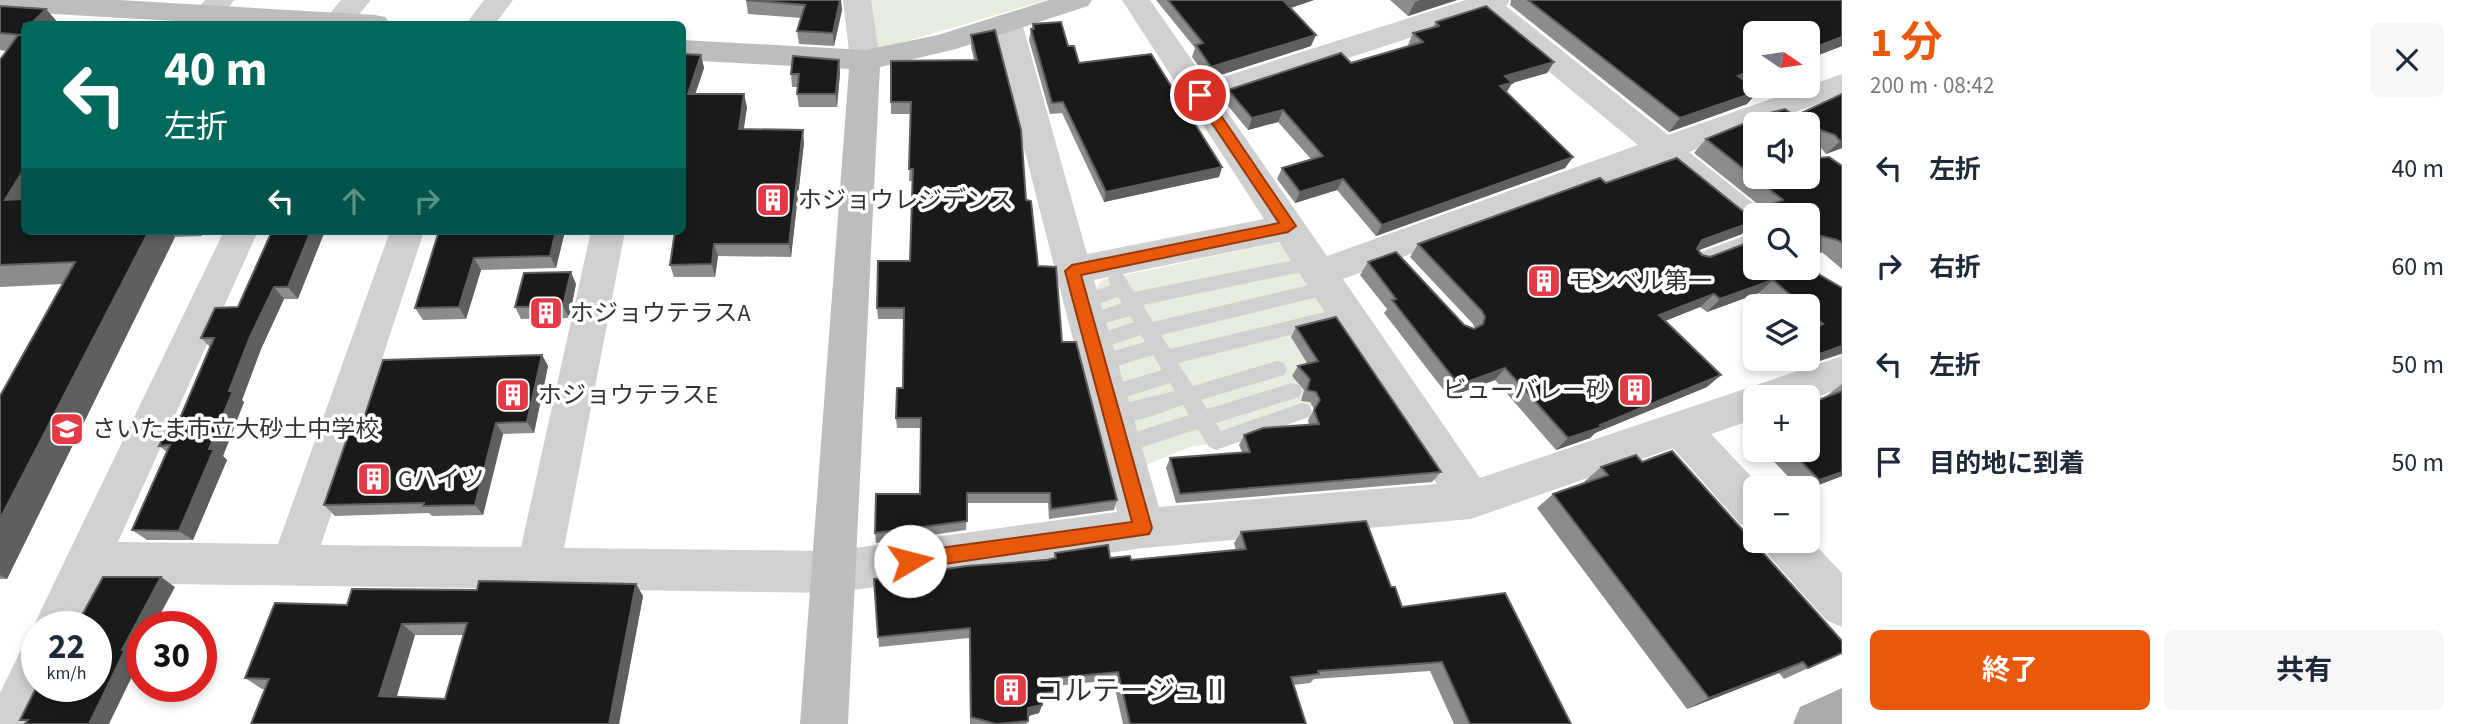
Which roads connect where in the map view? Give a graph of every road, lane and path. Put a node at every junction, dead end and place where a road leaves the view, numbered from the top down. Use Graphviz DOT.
graph roads {
  1 [pos="357,0"];
  2 [pos="499,0"];
  3 [pos="856,0"];
  4 [pos="1078,0"];
  5 [pos="1136,0"];
  6 [pos="1487,1"];
  7 [pos="0,2"];
  8 [pos="38,2"];
  9 [pos="115,4"];
  10 [pos="215,7"];
  11 [pos="315,21"];
  12 [pos="339,21"];
  13 [pos="482,21"];
  14 [pos="1007,23"];
  15 [pos="686,50"];
  16 [pos="865,60"];
  17 [pos="1842,84"];
  18 [pos="1200,95"];
  19 [pos="1777,112"];
  20 [pos="1743,125"];
  21 [pos="1662,149"];
  22 [pos="1743,213"];
  23 [pos="1288,226"];
  24 [pos="239,235"];
  25 [pos="406,235"];
  26 [pos="607,235"];
  27 [pos="1743,243"];
  28 [pos="1696,261"];
  29 [pos="1072,271"];
  30 [pos="1313,276"];
  31 [pos="1126,294"];
  32 [pos="1101,296"];
  33 [pos="1105,316"];
  34 [pos="1334,317"];
  35 [pos="1111,337"];
  36 [pos="1159,347"];
  37 [pos="1117,358"];
  38 [pos="1277,369"];
  39 [pos="1842,372"];
  40 [pos="1247,377"];
  41 [pos="1804,385"];
  42 [pos="1292,391"];
  43 [pos="1188,394"];
  44 [pos="1262,400"];
  45 [pos="1119,402"];
  46 [pos="1743,406"];
  47 [pos="1303,411"];
  48 [pos="1202,418"];
  49 [pos="1276,420"];
  50 [pos="1680,428"];
  51 [pos="1161,439"];
  52 [pos="1743,497"];
  53 [pos="1471,500"];
  54 [pos="1143,528"];
  55 [pos="1794,553"];
  56 [pos="89,562"];
  57 [pos="293,563"];
  58 [pos="538,568"];
  59 [pos="833,572"];
  60 [pos="1842,605"];
  61 [pos="64,611"];
  62 [pos="21,701"];
  63 [pos="1842,712"];
  64 [pos="10,724"];
  65 [pos="824,724"];
  66 [pos="1817,724"];
  1 -- 12 [label="street"];
  2 -- 13 [label="street"];
  3 -- 16 [label="street"];
  4 -- 14 [label="street"];
  5 -- 18 [label="street"];
  6 -- 18 [label="street"];
  6 -- 21 [label="street"];
  7 -- 8 [label="street"];
  8 -- 9 [label="street"];
  9 -- 10 [label="street"];
  10 -- 11 [label="street"];
  14 -- 16 [label="street"];
  14 -- 29 [label="street"];
  15 -- 16 [label="street"];
  16 -- 59 [label="street"];
  17 -- 19 [label="street"];
  18 -- 23 [label="street"];
  20 -- 21 [label="street"];
  21 -- 22 [label="street"];
  21 -- 30 [label="street"];
  23 -- 29 [label="street"];
  23 -- 30 [label="street"];
  24 -- 56 [label="street"];
  25 -- 57 [label="street"];
  26 -- 58 [label="street"];
  27 -- 28 [label="lane"];
  29 -- 45 [label="street"];
  30 -- 31 [label="lane"];
  30 -- 36 [label="lane"];
  30 -- 53 [label="street"];
  31 -- 32 [label="lane"];
  31 -- 33 [label="lane"];
  31 -- 36 [label="lane"];
  34 -- 36 [label="lane"];
  35 -- 36 [label="lane"];
  36 -- 37 [label="lane"];
  36 -- 43 [label="lane"];
  36 -- 45 [label="lane"];
  38 -- 40 [label="lane"];
  39 -- 41 [label="street"];
  40 -- 43 [label="lane"];
  40 -- 44 [label="lane"];
  42 -- 44 [label="lane"];
  43 -- 45 [label="lane"];
  43 -- 48 [label="lane"];
  44 -- 48 [label="lane"];
  44 -- 49 [label="lane"];
  45 -- 54 [label="street"];
  46 -- 50 [label="street"];
  47 -- 49 [label="lane"];
  48 -- 49 [label="lane"];
  48 -- 51 [label="lane"];
  50 -- 52 [label="street"];
  50 -- 53 [label="street"];
  53 -- 54 [label="street"];
  54 -- 59 [label="street"];
  55 -- 60 [label="street"];
  56 -- 57 [label="street"];
  56 -- 61 [label="street"];
  57 -- 58 [label="street"];
  58 -- 59 [label="street"];
  59 -- 65 [label="street"];
  62 -- 64 [label="street"];
  63 -- 66 [label="main road"];
}
